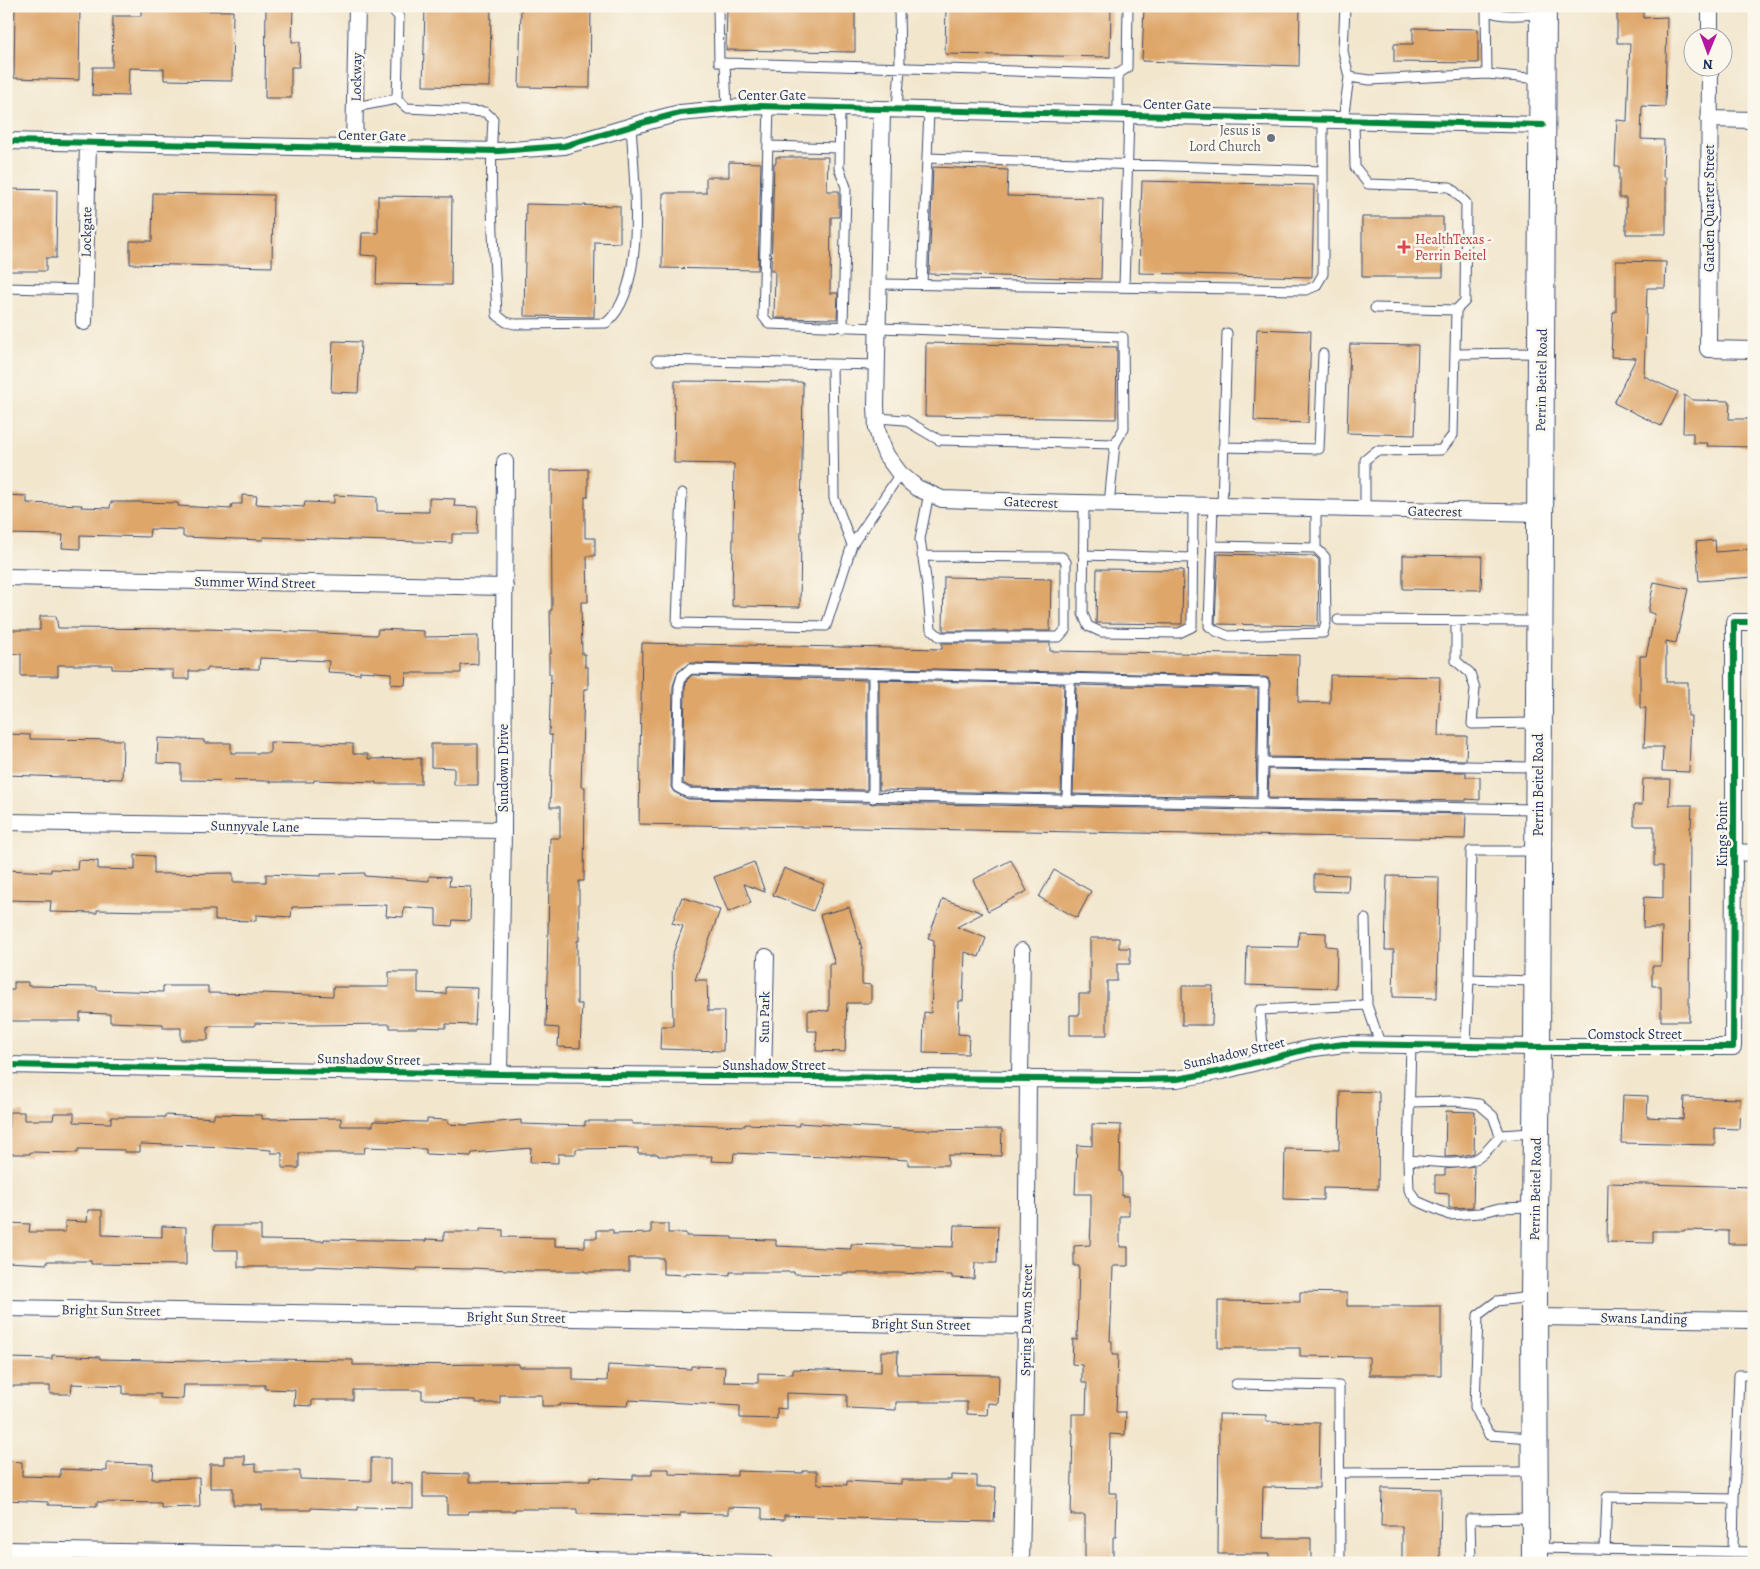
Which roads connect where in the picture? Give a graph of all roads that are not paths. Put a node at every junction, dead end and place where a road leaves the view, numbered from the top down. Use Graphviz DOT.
graph roads {
  1 [pos="718,6"];
  2 [pos="899,6"];
  3 [pos="1128,6"];
  4 [pos="1345,6"];
  5 [pos="1710,6"];
  6 [pos="357,8"];
  7 [pos="1485,8"];
  8 [pos="1543,10"];
  9 [pos="1710,28"];
  10 [pos="725,63"];
  11 [pos="900,67"];
  12 [pos="1118,74"];
  13 [pos="1487,74"];
  14 [pos="1349,77"];
  15 [pos="1710,78"];
  16 [pos="1543,80"];
  17 [pos="397,99"];
  18 [pos="769,106"];
  19 [pos="355,107"];
  20 [pos="728,108"];
  21 [pos="840,108"];
  22 [pos="890,109"];
  23 [pos="929,110"];
  24 [pos="1123,115"];
  25 [pos="1710,119"];
  26 [pos="1322,120"];
  27 [pos="1754,120"];
  28 [pos="1349,121"];
  29 [pos="631,126"];
  30 [pos="1543,126"];
  31 [pos="6,141"];
  32 [pos="88,142"];
  33 [pos="768,146"];
  34 [pos="354,147"];
  35 [pos="839,148"];
  36 [pos="491,151"];
  37 [pos="927,158"];
  38 [pos="1127,164"];
  39 [pos="1323,171"];
  40 [pos="878,284"];
  41 [pos="922,285"];
  42 [pos="6,288"];
  43 [pos="1124,288"];
  44 [pos="85,290"];
  45 [pos="1375,308"];
  46 [pos="1456,310"];
  47 [pos="84,322"];
  48 [pos="843,328"];
  49 [pos="877,329"];
  50 [pos="1227,333"];
  51 [pos="1754,350"];
  52 [pos="1541,353"];
  53 [pos="1323,354"];
  54 [pos="1455,354"];
  55 [pos="657,360"];
  56 [pos="832,364"];
  57 [pos="877,365"];
  58 [pos="877,418"];
  59 [pos="1114,444"];
  60 [pos="1223,447"];
  61 [pos="506,462"];
  62 [pos="900,474"];
  63 [pos="682,493"];
  64 [pos="929,493"];
  65 [pos="1084,504"];
  66 [pos="1109,504"];
  67 [pos="1193,506"];
  68 [pos="1217,506"];
  69 [pos="1316,509"];
  70 [pos="1365,510"];
  71 [pos="1539,513"];
  72 [pos="852,545"];
  73 [pos="1212,546"];
  74 [pos="1316,548"];
  75 [pos="1083,555"];
  76 [pos="922,556"];
  77 [pos="1193,558"];
  78 [pos="6,578"];
  79 [pos="505,586"];
  80 [pos="1338,620"];
  81 [pos="1456,621"];
  82 [pos="1539,621"];
  83 [pos="1754,622"];
  84 [pos="873,674"];
  85 [pos="1070,678"];
  86 [pos="1538,722"];
  87 [pos="1264,762"];
  88 [pos="1538,767"];
  89 [pos="873,798"];
  90 [pos="1067,801"];
  91 [pos="1262,804"];
  92 [pos="1538,809"];
  93 [pos="6,822"];
  94 [pos="503,830"];
  95 [pos="1538,851"];
  96 [pos="1734,852"];
  97 [pos="1754,852"];
  98 [pos="1365,919"];
  99 [pos="1022,951"];
  100 [pos="766,958"];
  101 [pos="1469,979"];
  102 [pos="1537,981"];
  103 [pos="1367,1005"];
  104 [pos="1380,1043"];
  105 [pos="1411,1044"];
  106 [pos="1466,1044"];
  107 [pos="1537,1047"];
  108 [pos="1733,1047"];
  109 [pos="1264,1060"];
  110 [pos="6,1065"];
  111 [pos="498,1074"];
  112 [pos="763,1077"];
  113 [pos="1024,1078"];
  114 [pos="1409,1102"];
  115 [pos="1536,1133"];
  116 [pos="1500,1135"];
  117 [pos="1408,1160"];
  118 [pos="1535,1207"];
  119 [pos="1534,1307"];
  120 [pos="6,1308"];
  121 [pos="1754,1320"];
  122 [pos="1026,1326"];
  123 [pos="1754,1375"];
  124 [pos="1236,1384"];
  125 [pos="1535,1438"];
  126 [pos="1535,1472"];
  127 [pos="1340,1473"];
  128 [pos="1734,1499"];
  129 [pos="1535,1518"];
  130 [pos="1605,1549"];
  131 [pos="6,1550"];
  132 [pos="1733,1552"];
  133 [pos="1754,1552"];
  134 [pos="1535,1555"];
  135 [pos="765,1563"];
  136 [pos="1021,1563"];
  137 [pos="1340,1563"];
  138 [pos="1471,1563"];
  1 -- 10 [label="lane"];
  2 -- 11 [label="lane"];
  3 -- 12 [label="lane"];
  4 -- 14 [label="lane"];
  5 -- 9 [label="street"];
  6 -- 17 [label="lane"];
  6 -- 19 [label="street, Lockway"];
  7 -- 8 [label="lane"];
  7 -- 13 [label="lane"];
  8 -- 16 [label="main road, Perrin Beitel Road"];
  10 -- 11 [label="lane"];
  10 -- 20 [label="lane"];
  11 -- 12 [label="lane"];
  11 -- 22 [label="lane"];
  12 -- 24 [label="lane"];
  13 -- 14 [label="lane"];
  13 -- 16 [label="lane"];
  14 -- 28 [label="lane"];
  15 -- 25 [label="street, Garden Quarter Street"];
  16 -- 30 [label="main road, Perrin Beitel Road"];
  17 -- 19 [label="lane"];
  17 -- 36 [label="lane"];
  18 -- 20 [label="street, Center Gate"];
  18 -- 21 [label="street, Center Gate"];
  18 -- 33 [label="lane"];
  19 -- 34 [label="street, Lockway"];
  20 -- 29 [label="street, Center Gate"];
  21 -- 22 [label="street, Center Gate"];
  21 -- 35 [label="lane"];
  22 -- 23 [label="street, Center Gate"];
  22 -- 40 [label="street, Gatecrest"];
  23 -- 24 [label="street, Center Gate"];
  23 -- 37 [label="lane"];
  24 -- 26 [label="street, Center Gate"];
  24 -- 38 [label="lane"];
  25 -- 27 [label="street"];
  25 -- 51 [label="street, Garden Quarter Street"];
  26 -- 28 [label="street, Center Gate"];
  26 -- 39 [label="lane"];
  28 -- 30 [label="street, Center Gate"];
  28 -- 46 [label="lane"];
  29 -- 36 [label="street, Center Gate"];
  29 -- 36 [label="lane"];
  30 -- 52 [label="main road, Perrin Beitel Road"];
  31 -- 32 [label="street, Center Gate"];
  32 -- 34 [label="street, Center Gate"];
  32 -- 44 [label="street, Lockgate"];
  33 -- 35 [label="lane"];
  33 -- 48 [label="lane"];
  34 -- 36 [label="street, Center Gate"];
  35 -- 48 [label="lane"];
  37 -- 38 [label="lane"];
  37 -- 41 [label="lane"];
  38 -- 39 [label="lane"];
  38 -- 43 [label="lane"];
  39 -- 43 [label="lane"];
  40 -- 41 [label="lane"];
  40 -- 49 [label="street, Gatecrest"];
  41 -- 43 [label="lane"];
  42 -- 44 [label="lane"];
  44 -- 47 [label="street, Lockgate"];
  45 -- 46 [label="lane"];
  46 -- 54 [label="lane"];
  48 -- 49 [label="lane"];
  49 -- 57 [label="street, Gatecrest"];
  49 -- 59 [label="lane"];
  50 -- 60 [label="lane"];
  52 -- 54 [label="lane"];
  52 -- 71 [label="main road, Perrin Beitel Road"];
  53 -- 60 [label="lane"];
  54 -- 70 [label="lane"];
  55 -- 56 [label="lane"];
  56 -- 57 [label="lane"];
  56 -- 72 [label="lane"];
  57 -- 58 [label="street, Gatecrest"];
  58 -- 59 [label="lane"];
  58 -- 62 [label="street, Gatecrest"];
  59 -- 66 [label="lane"];
  60 -- 68 [label="lane"];
  61 -- 79 [label="street, Sundown Drive"];
  62 -- 64 [label="street, Gatecrest"];
  62 -- 72 [label="lane"];
  63 -- 72 [label="lane"];
  64 -- 65 [label="street, Gatecrest"];
  64 -- 76 [label="lane"];
  65 -- 66 [label="street, Gatecrest"];
  65 -- 75 [label="lane"];
  66 -- 67 [label="street, Gatecrest"];
  67 -- 68 [label="street, Gatecrest"];
  67 -- 77 [label="lane"];
  68 -- 69 [label="street, Gatecrest"];
  68 -- 73 [label="lane"];
  69 -- 70 [label="street, Gatecrest"];
  69 -- 74 [label="lane"];
  70 -- 71 [label="street, Gatecrest"];
  71 -- 82 [label="main road, Perrin Beitel Road"];
  73 -- 74 [label="lane"];
  73 -- 74 [label="lane"];
  75 -- 77 [label="lane"];
  75 -- 77 [label="lane"];
  76 -- 76 [label="lane"];
  78 -- 79 [label="street, Summer Wind Street"];
  79 -- 94 [label="street, Sundown Drive"];
  80 -- 81 [label="lane"];
  81 -- 82 [label="lane"];
  81 -- 86 [label="lane"];
  82 -- 86 [label="main road, Perrin Beitel Road"];
  83 -- 96 [label="street, Kings Point"];
  84 -- 85 [label="lane"];
  84 -- 89 [label="lane"];
  84 -- 89 [label="lane"];
  85 -- 87 [label="lane"];
  85 -- 90 [label="lane"];
  86 -- 88 [label="main road, Perrin Beitel Road"];
  87 -- 88 [label="lane"];
  87 -- 91 [label="lane"];
  88 -- 92 [label="main road, Perrin Beitel Road"];
  89 -- 90 [label="lane"];
  90 -- 91 [label="lane"];
  91 -- 92 [label="lane"];
  92 -- 95 [label="main road, Perrin Beitel Road"];
  93 -- 94 [label="street, Sunnyvale Lane"];
  94 -- 111 [label="street, Sundown Drive"];
  95 -- 101 [label="lane"];
  95 -- 102 [label="main road, Perrin Beitel Road"];
  96 -- 97 [label="street"];
  96 -- 108 [label="street, Kings Point"];
  98 -- 103 [label="lane"];
  99 -- 113 [label="street, Spring Dawn Street"];
  100 -- 112 [label="street, Sun Park"];
  101 -- 102 [label="lane"];
  101 -- 106 [label="lane"];
  102 -- 107 [label="main road, Perrin Beitel Road"];
  103 -- 104 [label="lane"];
  103 -- 109 [label="lane"];
  104 -- 105 [label="street, Sunshadow Street"];
  104 -- 109 [label="street, Sunshadow Street"];
  105 -- 106 [label="street, Sunshadow Street"];
  105 -- 114 [label="lane"];
  106 -- 107 [label="street, Sunshadow Street"];
  107 -- 108 [label="street, Comstock Street"];
  107 -- 115 [label="main road, Perrin Beitel Road"];
  109 -- 113 [label="street, Sunshadow Street"];
  110 -- 111 [label="street, Sunshadow Street"];
  111 -- 112 [label="street, Sunshadow Street"];
  112 -- 113 [label="street, Sunshadow Street"];
  113 -- 122 [label="street, Spring Dawn Street"];
  114 -- 116 [label="lane"];
  114 -- 117 [label="lane"];
  115 -- 116 [label="lane"];
  115 -- 118 [label="main road, Perrin Beitel Road"];
  116 -- 117 [label="lane"];
  117 -- 118 [label="lane"];
  118 -- 119 [label="main road, Perrin Beitel Road"];
  119 -- 121 [label="street, Swans Landing"];
  119 -- 125 [label="main road, Perrin Beitel Road"];
  119 -- 125 [label="lane"];
  120 -- 122 [label="street, Bright Sun Street"];
  122 -- 136 [label="street, Spring Dawn Street"];
  123 -- 128 [label="lane"];
  124 -- 127 [label="lane"];
  125 -- 126 [label="main road, Perrin Beitel Road"];
  126 -- 127 [label="lane"];
  126 -- 129 [label="main road, Perrin Beitel Road"];
  127 -- 137 [label="lane"];
  128 -- 130 [label="lane"];
  128 -- 132 [label="lane"];
  129 -- 134 [label="main road, Perrin Beitel Road"];
  129 -- 138 [label="lane"];
  130 -- 132 [label="lane"];
  130 -- 134 [label="lane"];
  131 -- 135 [label="street"];
  132 -- 133 [label="lane"];
}
